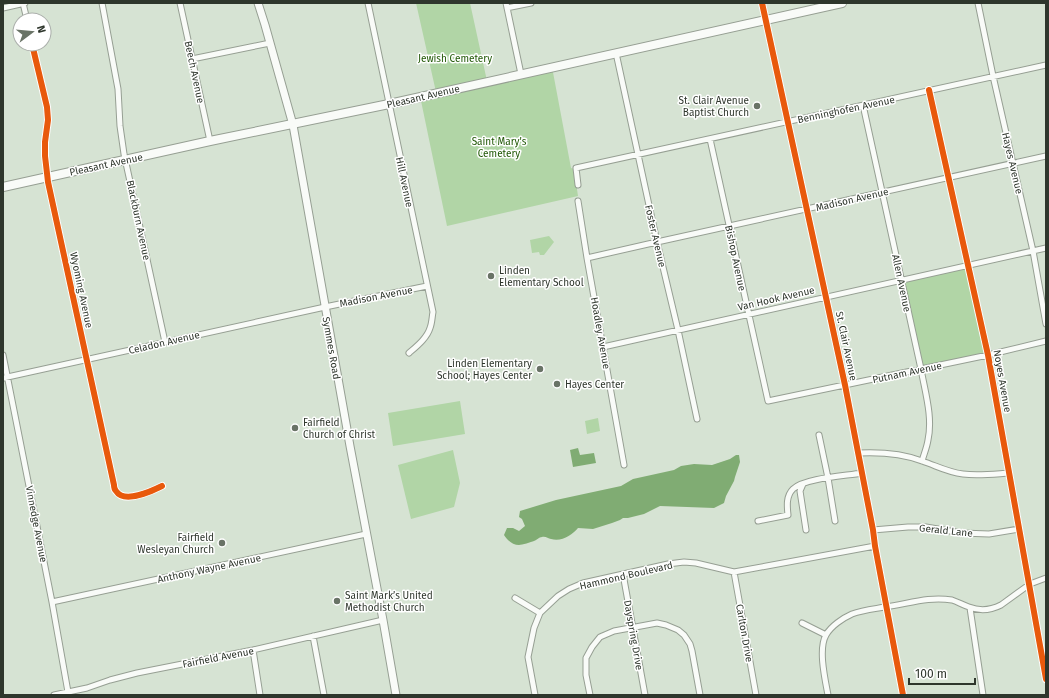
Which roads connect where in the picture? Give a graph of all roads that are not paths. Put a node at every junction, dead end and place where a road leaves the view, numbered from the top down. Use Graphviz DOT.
graph roads {
  1 [pos="23,3"];
  2 [pos="102,3"];
  3 [pos="180,3"];
  4 [pos="258,3"];
  5 [pos="368,3"];
  6 [pos="531,3"];
  7 [pos="762,3"];
  8 [pos="842,3"];
  9 [pos="978,3"];
  10 [pos="506,6"];
  11 [pos="3,8"];
  12 [pos="766,20"];
  13 [pos="270,43"];
  14 [pos="34,52"];
  15 [pos="616,53"];
  16 [pos="192,59"];
  17 [pos="1046,65"];
  18 [pos="521,74"];
  19 [pos="993,76"];
  20 [pos="929,90"];
  21 [pos="389,104"];
  22 [pos="863,105"];
  23 [pos="788,121"];
  24 [pos="293,124"];
  25 [pos="710,139"];
  26 [pos="210,141"];
  27 [pos="638,154"];
  28 [pos="1046,156"];
  29 [pos="126,160"];
  30 [pos="1013,163"];
  31 [pos="47,177"];
  32 [pos="948,178"];
  33 [pos="578,185"];
  34 [pos="3,187"];
  35 [pos="882,192"];
  36 [pos="578,201"];
  37 [pos="808,209"];
  38 [pos="730,226"];
  39 [pos="657,242"];
  40 [pos="1046,248"];
  41 [pos="1033,251"];
  42 [pos="587,258"];
  43 [pos="968,266"];
  44 [pos="901,280"];
  45 [pos="427,286"];
  46 [pos="826,297"];
  47 [pos="325,307"];
  48 [pos="748,315"];
  49 [pos="1046,324"];
  50 [pos="678,330"];
  51 [pos="1046,341"];
  52 [pos="165,342"];
  53 [pos="603,347"];
  54 [pos="409,353"];
  55 [pos="3,355"];
  56 [pos="988,355"];
  57 [pos="87,360"];
  58 [pos="921,369"];
  59 [pos="5,377"];
  60 [pos="845,385"];
  61 [pos="768,402"];
  62 [pos="697,419"];
  63 [pos="819,435"];
  64 [pos="859,453"];
  65 [pos="922,461"];
  66 [pos="624,465"];
  67 [pos="1009,472"];
  68 [pos="862,473"];
  69 [pos="828,478"];
  70 [pos="805,482"];
  71 [pos="162,486"];
  72 [pos="758,521"];
  73 [pos="835,521"];
  74 [pos="1019,529"];
  75 [pos="806,530"];
  76 [pos="873,530"];
  77 [pos="366,534"];
  78 [pos="875,546"];
  79 [pos="734,572"];
  80 [pos="623,574"];
  81 [pos="1046,578"];
  82 [pos="1030,584"];
  83 [pos="515,598"];
  84 [pos="52,602"];
  85 [pos="886,607"];
  86 [pos="970,608"];
  87 [pos="540,613"];
  88 [pos="383,620"];
  89 [pos="802,623"];
  90 [pos="634,628"];
  91 [pos="826,635"];
  92 [pos="313,636"];
  93 [pos="253,650"];
  94 [pos="1046,679"];
  95 [pos="68,692"];
  96 [pos="54,695"];
  97 [pos="260,695"];
  98 [pos="324,695"];
  99 [pos="396,695"];
  100 [pos="535,695"];
  101 [pos="590,695"];
  102 [pos="645,695"];
  103 [pos="700,695"];
  104 [pos="756,695"];
  105 [pos="828,695"];
  106 [pos="902,695"];
  107 [pos="983,695"];
  1 -- 11 [label="street"];
  2 -- 29 [label="street, Blackburn Avenue"];
  3 -- 16 [label="street, Beech Avenue"];
  4 -- 13 [label="main road, Symmes Road"];
  5 -- 21 [label="street, Hill Avenue"];
  6 -- 10 [label="street"];
  7 -- 12 [label="street, St. Clair Avenue"];
  8 -- 12 [label="main road, Pleasant Avenue"];
  9 -- 19 [label="street, Hayes Avenue"];
  10 -- 18 [label="street"];
  12 -- 15 [label="main road, Pleasant Avenue"];
  12 -- 23 [label="street, St. Clair Avenue"];
  13 -- 16 [label="street"];
  13 -- 24 [label="main road, Symmes Road"];
  14 -- 31 [label="street, Wyoming Avenue"];
  15 -- 18 [label="main road, Pleasant Avenue"];
  15 -- 27 [label="street, Foster Avenue"];
  16 -- 26 [label="street, Beech Avenue"];
  17 -- 19 [label="street, Benninghofen Avenue"];
  18 -- 21 [label="main road, Pleasant Avenue"];
  19 -- 20 [label="street, Benninghofen Avenue"];
  19 -- 30 [label="street, Hayes Avenue"];
  20 -- 22 [label="street, Benninghofen Avenue"];
  20 -- 32 [label="street, Noyes Avenue"];
  21 -- 24 [label="main road, Pleasant Avenue"];
  21 -- 45 [label="street, Hill Avenue"];
  22 -- 23 [label="street, Benninghofen Avenue"];
  22 -- 35 [label="street, Allen Avenue"];
  23 -- 25 [label="street, Benninghofen Avenue"];
  23 -- 37 [label="street, St. Clair Avenue"];
  24 -- 26 [label="main road, Pleasant Avenue"];
  24 -- 47 [label="main road, Symmes Road"];
  25 -- 27 [label="street, Benninghofen Avenue"];
  25 -- 38 [label="street, Bishop Avenue"];
  26 -- 29 [label="main road, Pleasant Avenue"];
  27 -- 33 [label="street, Benninghofen Avenue"];
  27 -- 39 [label="street, Foster Avenue"];
  28 -- 30 [label="street, Madison Avenue"];
  29 -- 31 [label="main road, Pleasant Avenue"];
  29 -- 52 [label="street, Blackburn Avenue"];
  30 -- 32 [label="street, Madison Avenue"];
  30 -- 41 [label="street, Hayes Avenue"];
  31 -- 34 [label="main road, Pleasant Avenue"];
  31 -- 57 [label="street, Wyoming Avenue"];
  32 -- 35 [label="street, Madison Avenue"];
  32 -- 43 [label="street, Noyes Avenue"];
  35 -- 37 [label="street, Madison Avenue"];
  35 -- 44 [label="street, Allen Avenue"];
  36 -- 42 [label="street, Hoadley Avenue"];
  37 -- 38 [label="street, Madison Avenue"];
  37 -- 46 [label="street, St. Clair Avenue"];
  38 -- 39 [label="street, Madison Avenue"];
  38 -- 48 [label="street, Bishop Avenue"];
  39 -- 42 [label="street, Madison Avenue"];
  39 -- 50 [label="street, Foster Avenue"];
  40 -- 41 [label="street, Van Hook Avenue"];
  41 -- 43 [label="street, Van Hook Avenue"];
  41 -- 49 [label="street, Hayes Avenue"];
  42 -- 53 [label="street, Hoadley Avenue"];
  43 -- 44 [label="street, Van Hook Avenue"];
  43 -- 56 [label="street, Noyes Avenue"];
  44 -- 46 [label="street, Van Hook Avenue"];
  44 -- 58 [label="street, Allen Avenue"];
  45 -- 47 [label="street, Madison Avenue"];
  45 -- 54 [label="street, Hill Avenue"];
  46 -- 48 [label="street, Van Hook Avenue"];
  46 -- 60 [label="street, St. Clair Avenue"];
  47 -- 52 [label="street, Celadon Avenue"];
  47 -- 77 [label="main road, Symmes Road"];
  48 -- 50 [label="street, Van Hook Avenue"];
  48 -- 61 [label="street, Bishop Avenue"];
  50 -- 53 [label="street, Van Hook Avenue"];
  50 -- 62 [label="street, Foster Avenue"];
  51 -- 56 [label="street, Putnam Avenue"];
  52 -- 57 [label="street, Celadon Avenue"];
  53 -- 66 [label="street, Hoadley Avenue"];
  55 -- 59 [label="street, Vinnedge Avenue"];
  56 -- 58 [label="street, Putnam Avenue"];
  56 -- 67 [label="street, Noyes Avenue"];
  57 -- 59 [label="street, Celadon Avenue"];
  57 -- 71 [label="street, Wyoming Avenue"];
  58 -- 60 [label="street, Putnam Avenue"];
  58 -- 65 [label="street, Allen Avenue"];
  59 -- 84 [label="street, Vinnedge Avenue"];
  60 -- 61 [label="street, Putnam Avenue"];
  60 -- 64 [label="street, St. Clair Avenue"];
  63 -- 69 [label="street"];
  64 -- 65 [label="street"];
  64 -- 68 [label="street, St. Clair Avenue"];
  65 -- 67 [label="street"];
  67 -- 74 [label="street, Noyes Avenue"];
  68 -- 69 [label="street"];
  68 -- 76 [label="street, St. Clair Avenue"];
  69 -- 70 [label="street"];
  69 -- 73 [label="street"];
  70 -- 72 [label="street"];
  70 -- 75 [label="street"];
  74 -- 76 [label="street, Gerald Lane"];
  74 -- 82 [label="street, Noyes Avenue"];
  76 -- 78 [label="street, St. Clair Avenue"];
  77 -- 84 [label="street, Anthony Wayne Avenue"];
  77 -- 88 [label="main road, Symmes Road"];
  78 -- 79 [label="street, Hammond Boulevard"];
  78 -- 85 [label="street, St. Clair Avenue"];
  79 -- 80 [label="street, Hammond Boulevard"];
  79 -- 104 [label="street, Carlton Drive"];
  80 -- 87 [label="street, Hammond Boulevard"];
  80 -- 90 [label="street, Dayspring Drive"];
  81 -- 82 [label="street"];
  82 -- 86 [label="street"];
  82 -- 94 [label="street, Noyes Avenue"];
  83 -- 87 [label="street"];
  84 -- 95 [label="street, Vinnedge Avenue"];
  85 -- 86 [label="street"];
  85 -- 91 [label="street"];
  85 -- 106 [label="street, St. Clair Avenue"];
  86 -- 107 [label="street"];
  87 -- 100 [label="street, Hammond Boulevard"];
  88 -- 92 [label="street, Fairfield Avenue"];
  88 -- 99 [label="main road, Symmes Road"];
  89 -- 91 [label="street"];
  90 -- 101 [label="street"];
  90 -- 102 [label="street, Dayspring Drive"];
  90 -- 103 [label="street"];
  91 -- 105 [label="street"];
  92 -- 93 [label="street, Fairfield Avenue"];
  92 -- 98 [label="street"];
  93 -- 95 [label="street, Fairfield Avenue"];
  93 -- 97 [label="street"];
  95 -- 96 [label="street, Fairfield Avenue"];
}
